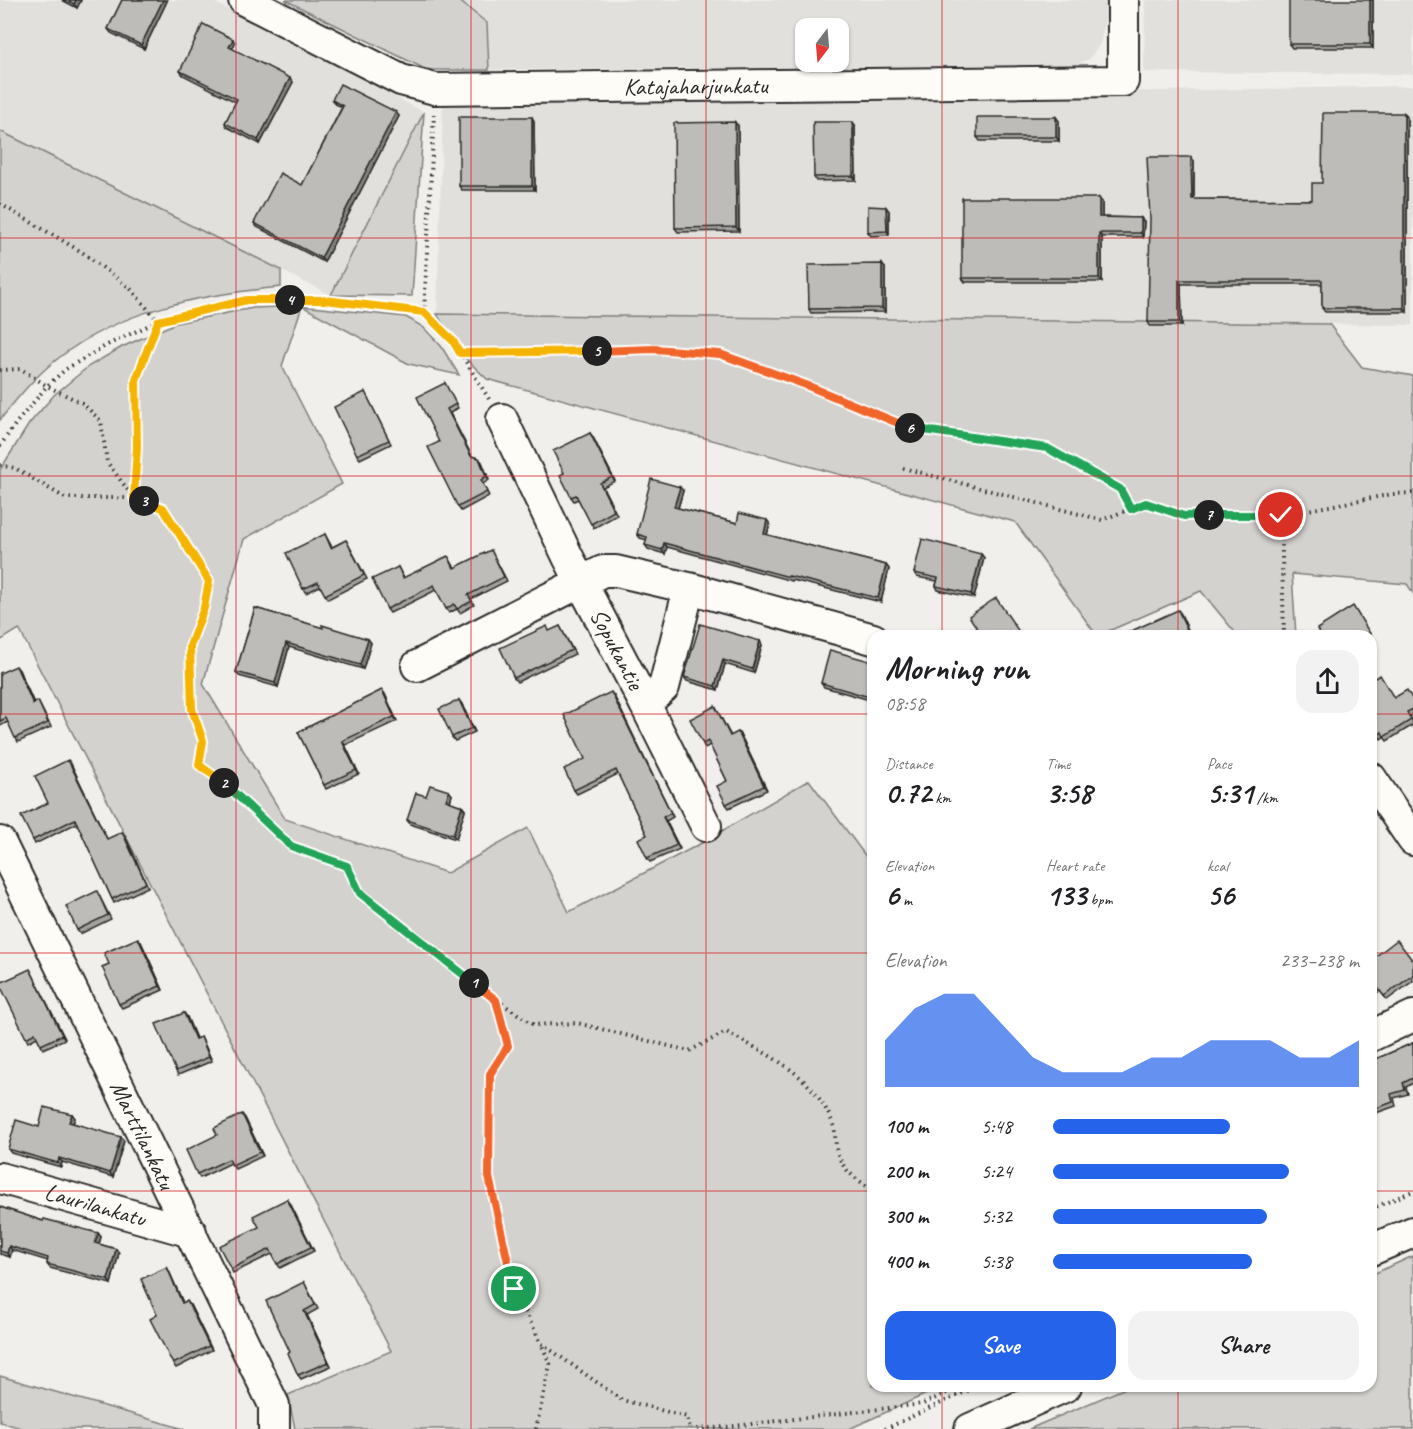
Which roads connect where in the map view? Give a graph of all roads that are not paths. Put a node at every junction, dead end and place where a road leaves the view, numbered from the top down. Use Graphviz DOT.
graph roads {
  1 [pos="244,0"];
  2 [pos="1123,0"];
  3 [pos="502,419"];
  4 [pos="581,582"];
  5 [pos="689,588"];
  6 [pos="867,637"];
  7 [pos="417,666"];
  8 [pos="645,704"];
  9 [pos="1377,787"];
  10 [pos="706,826"];
  11 [pos="1413,840"];
  12 [pos="0,842"];
  13 [pos="1413,1016"];
  14 [pos="1377,1033"];
  15 [pos="0,1178"];
  16 [pos="191,1232"];
  17 [pos="1413,1232"];
  18 [pos="1377,1247"];
  19 [pos="1053,1392"];
  20 [pos="274,1429"];
  21 [pos="970,1429"];
  1 -- 2 [label="street, Katajaharjunkatu"];
  3 -- 4 [label="street"];
  4 -- 5 [label="street, Sopukantie"];
  4 -- 7 [label="street"];
  4 -- 8 [label="street, Sopukantie"];
  5 -- 6 [label="street, Sopukantie"];
  5 -- 8 [label="street, Sopukantie"];
  8 -- 10 [label="street"];
  9 -- 11 [label="street"];
  12 -- 16 [label="street, Marttilankatu"];
  13 -- 14 [label="street"];
  15 -- 16 [label="street, Laurilankatu"];
  16 -- 20 [label="street, Marttilankatu"];
  17 -- 18 [label="street"];
  19 -- 21 [label="street"];
}
